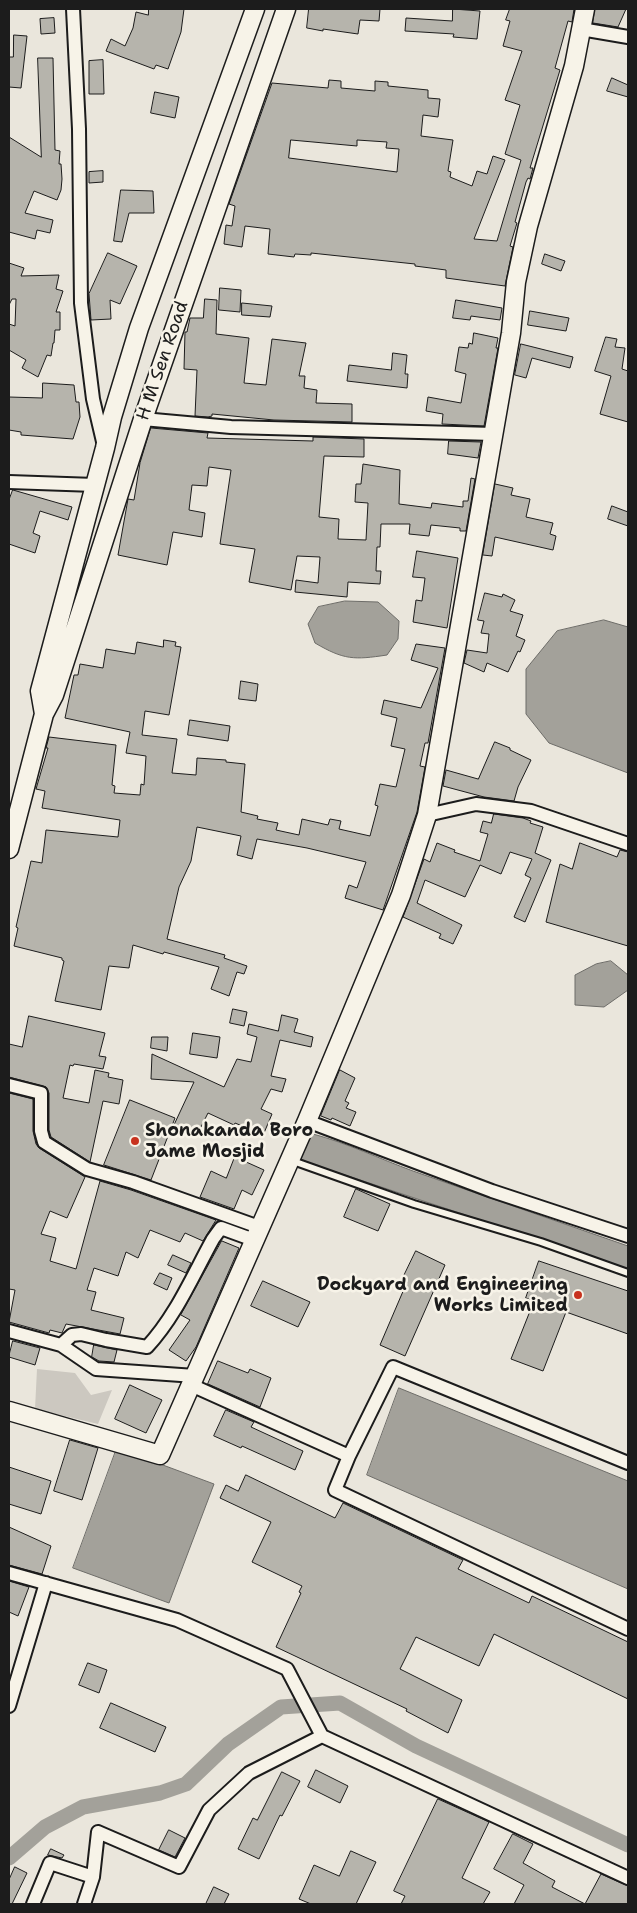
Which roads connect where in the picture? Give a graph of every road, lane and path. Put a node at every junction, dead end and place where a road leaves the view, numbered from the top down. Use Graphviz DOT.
graph roads {
  1 [pos="73,9"];
  2 [pos="255,9"];
  3 [pos="286,9"];
  4 [pos="585,9"];
  5 [pos="581,29"];
  6 [pos="628,37"];
  7 [pos="143,419"];
  8 [pos="494,434"];
  9 [pos="103,455"];
  10 [pos="126,470"];
  11 [pos="9,482"];
  12 [pos="95,485"];
  13 [pos="44,714"];
  14 [pos="427,814"];
  15 [pos="628,844"];
  16 [pos="9,849"];
  17 [pos="9,1085"];
  18 [pos="307,1121"];
  19 [pos="289,1160"];
  20 [pos="257,1234"];
  21 [pos="628,1236"];
  22 [pos="628,1273"];
  23 [pos="9,1331"];
  24 [pos="61,1346"];
  25 [pos="193,1381"];
  26 [pos="9,1411"];
  27 [pos="349,1456"];
  28 [pos="628,1463"];
  29 [pos="9,1573"];
  30 [pos="46,1583"];
  31 [pos="628,1629"];
  32 [pos="9,1706"];
  33 [pos="322,1736"];
  34 [pos="93,1876"];
  35 [pos="628,1878"];
  36 [pos="32,1904"];
  37 [pos="84,1904"];
  1 -- 9 [label="street"];
  2 -- 9 [label="street, H M Sen Road"];
  3 -- 7 [label="street, H M Sen Road"];
  4 -- 5 [label="street"];
  5 -- 6 [label="street"];
  5 -- 8 [label="street"];
  7 -- 8 [label="street"];
  7 -- 10 [label="street, H M Sen Road"];
  8 -- 14 [label="street"];
  9 -- 10 [label="street"];
  9 -- 12 [label="street, H M Sen Road"];
  10 -- 13 [label="street, H M Sen Road"];
  11 -- 12 [label="street"];
  12 -- 13 [label="street, H M Sen Road"];
  13 -- 16 [label="street, H M Sen Road"];
  14 -- 15 [label="street"];
  14 -- 18 [label="street"];
  17 -- 20 [label="street"];
  18 -- 19 [label="street"];
  18 -- 21 [label="street"];
  19 -- 20 [label="street"];
  19 -- 22 [label="lane"];
  20 -- 24 [label="street"];
  20 -- 25 [label="street"];
  23 -- 24 [label="street"];
  24 -- 25 [label="street"];
  25 -- 26 [label="street"];
  25 -- 27 [label="street"];
  27 -- 28 [label="street"];
  27 -- 31 [label="street"];
  29 -- 30 [label="street"];
  30 -- 32 [label="street"];
  30 -- 33 [label="street"];
  33 -- 34 [label="street"];
  33 -- 35 [label="street"];
  34 -- 36 [label="street"];
  34 -- 37 [label="street"];
}
